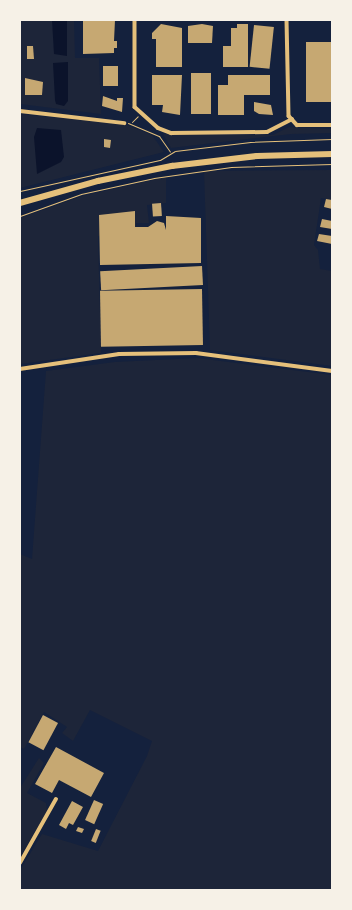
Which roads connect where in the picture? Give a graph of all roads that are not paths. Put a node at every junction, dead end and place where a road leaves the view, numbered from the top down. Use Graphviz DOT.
graph roads {
  1 [pos="135,20"];
  2 [pos="287,20"];
  3 [pos="20,111"];
  4 [pos="292,119"];
  5 [pos="124,122"];
  6 [pos="332,125"];
  7 [pos="331,154"];
  8 [pos="20,203"];
  9 [pos="20,369"];
  10 [pos="332,371"];
  11 [pos="56,799"];
  12 [pos="20,864"];
  1 -- 4 [label="street"];
  2 -- 4 [label="street"];
  3 -- 5 [label="street"];
  4 -- 6 [label="street"];
  7 -- 8 [label="main road"];
  9 -- 10 [label="street"];
  11 -- 12 [label="street"];
}
